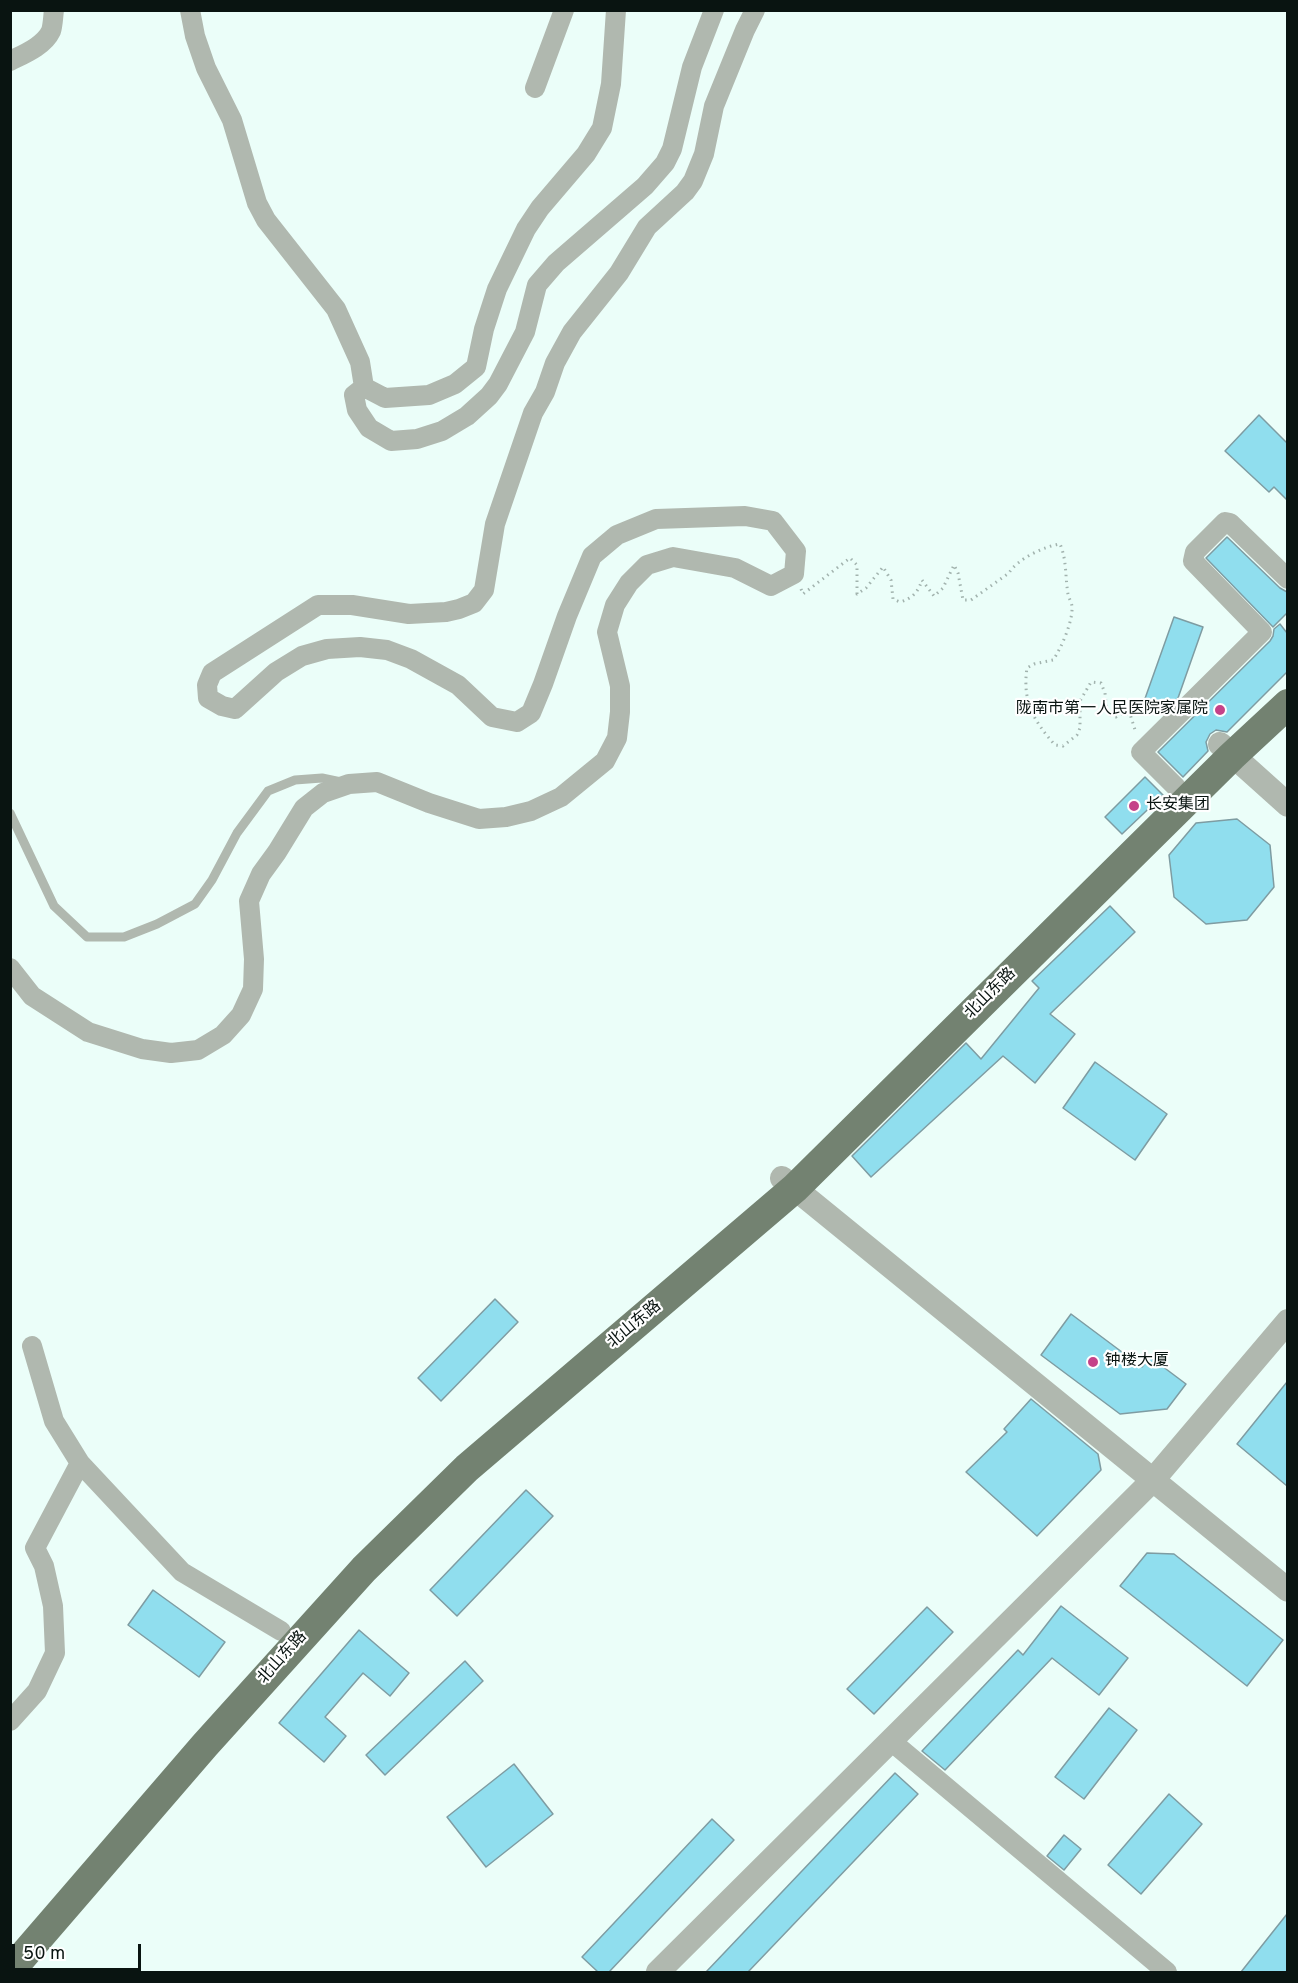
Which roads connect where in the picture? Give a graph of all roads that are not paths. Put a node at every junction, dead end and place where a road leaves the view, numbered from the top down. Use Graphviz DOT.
graph roads {
  1 [pos="54,10"];
  2 [pos="190,10"];
  3 [pos="564,10"];
  4 [pos="616,10"];
  5 [pos="714,10"];
  6 [pos="755,10"];
  7 [pos="10,61"];
  8 [pos="534,88"];
  9 [pos="364,387"];
  10 [pos="1287,579"];
  11 [pos="1287,681"];
  12 [pos="1287,704"];
  13 [pos="1226,750"];
  14 [pos="349,784"];
  15 [pos="1176,787"];
  16 [pos="1287,805"];
  17 [pos="10,813"];
  18 [pos="10,968"];
  19 [pos="789,1183"];
  20 [pos="1287,1321"];
  21 [pos="32,1346"];
  22 [pos="81,1463"];
  23 [pos="1153,1480"];
  24 [pos="1287,1590"];
  25 [pos="280,1631"];
  26 [pos="10,1721"];
  27 [pos="891,1741"];
  28 [pos="10,1941"];
  29 [pos="10,1971"];
  30 [pos="658,1972"];
  31 [pos="1167,1972"];
  1 -- 7 [label="street"];
  2 -- 9 [label="street"];
  3 -- 8 [label="street"];
  4 -- 9 [label="street"];
  5 -- 9 [label="street"];
  6 -- 14 [label="street"];
  10 -- 15 [label="street"];
  11 -- 13 [label="main road, 北山东路"];
  12 -- 13 [label="main road, 北山东路"];
  13 -- 15 [label="main road, 北山东路"];
  13 -- 16 [label="street"];
  13 -- 19 [label="main road, 北山东路"];
  14 -- 17 [label="lane"];
  14 -- 18 [label="street"];
  15 -- 19 [label="main road, 北山东路"];
  19 -- 23 [label="street"];
  19 -- 25 [label="main road, 北山东路"];
  19 -- 29 [label="main road, 北山东路"];
  20 -- 23 [label="street"];
  21 -- 22 [label="street"];
  22 -- 25 [label="street"];
  22 -- 26 [label="street"];
  23 -- 24 [label="street"];
  23 -- 27 [label="street"];
  25 -- 28 [label="main road, 北山东路"];
  27 -- 30 [label="street"];
  27 -- 31 [label="street"];
}
